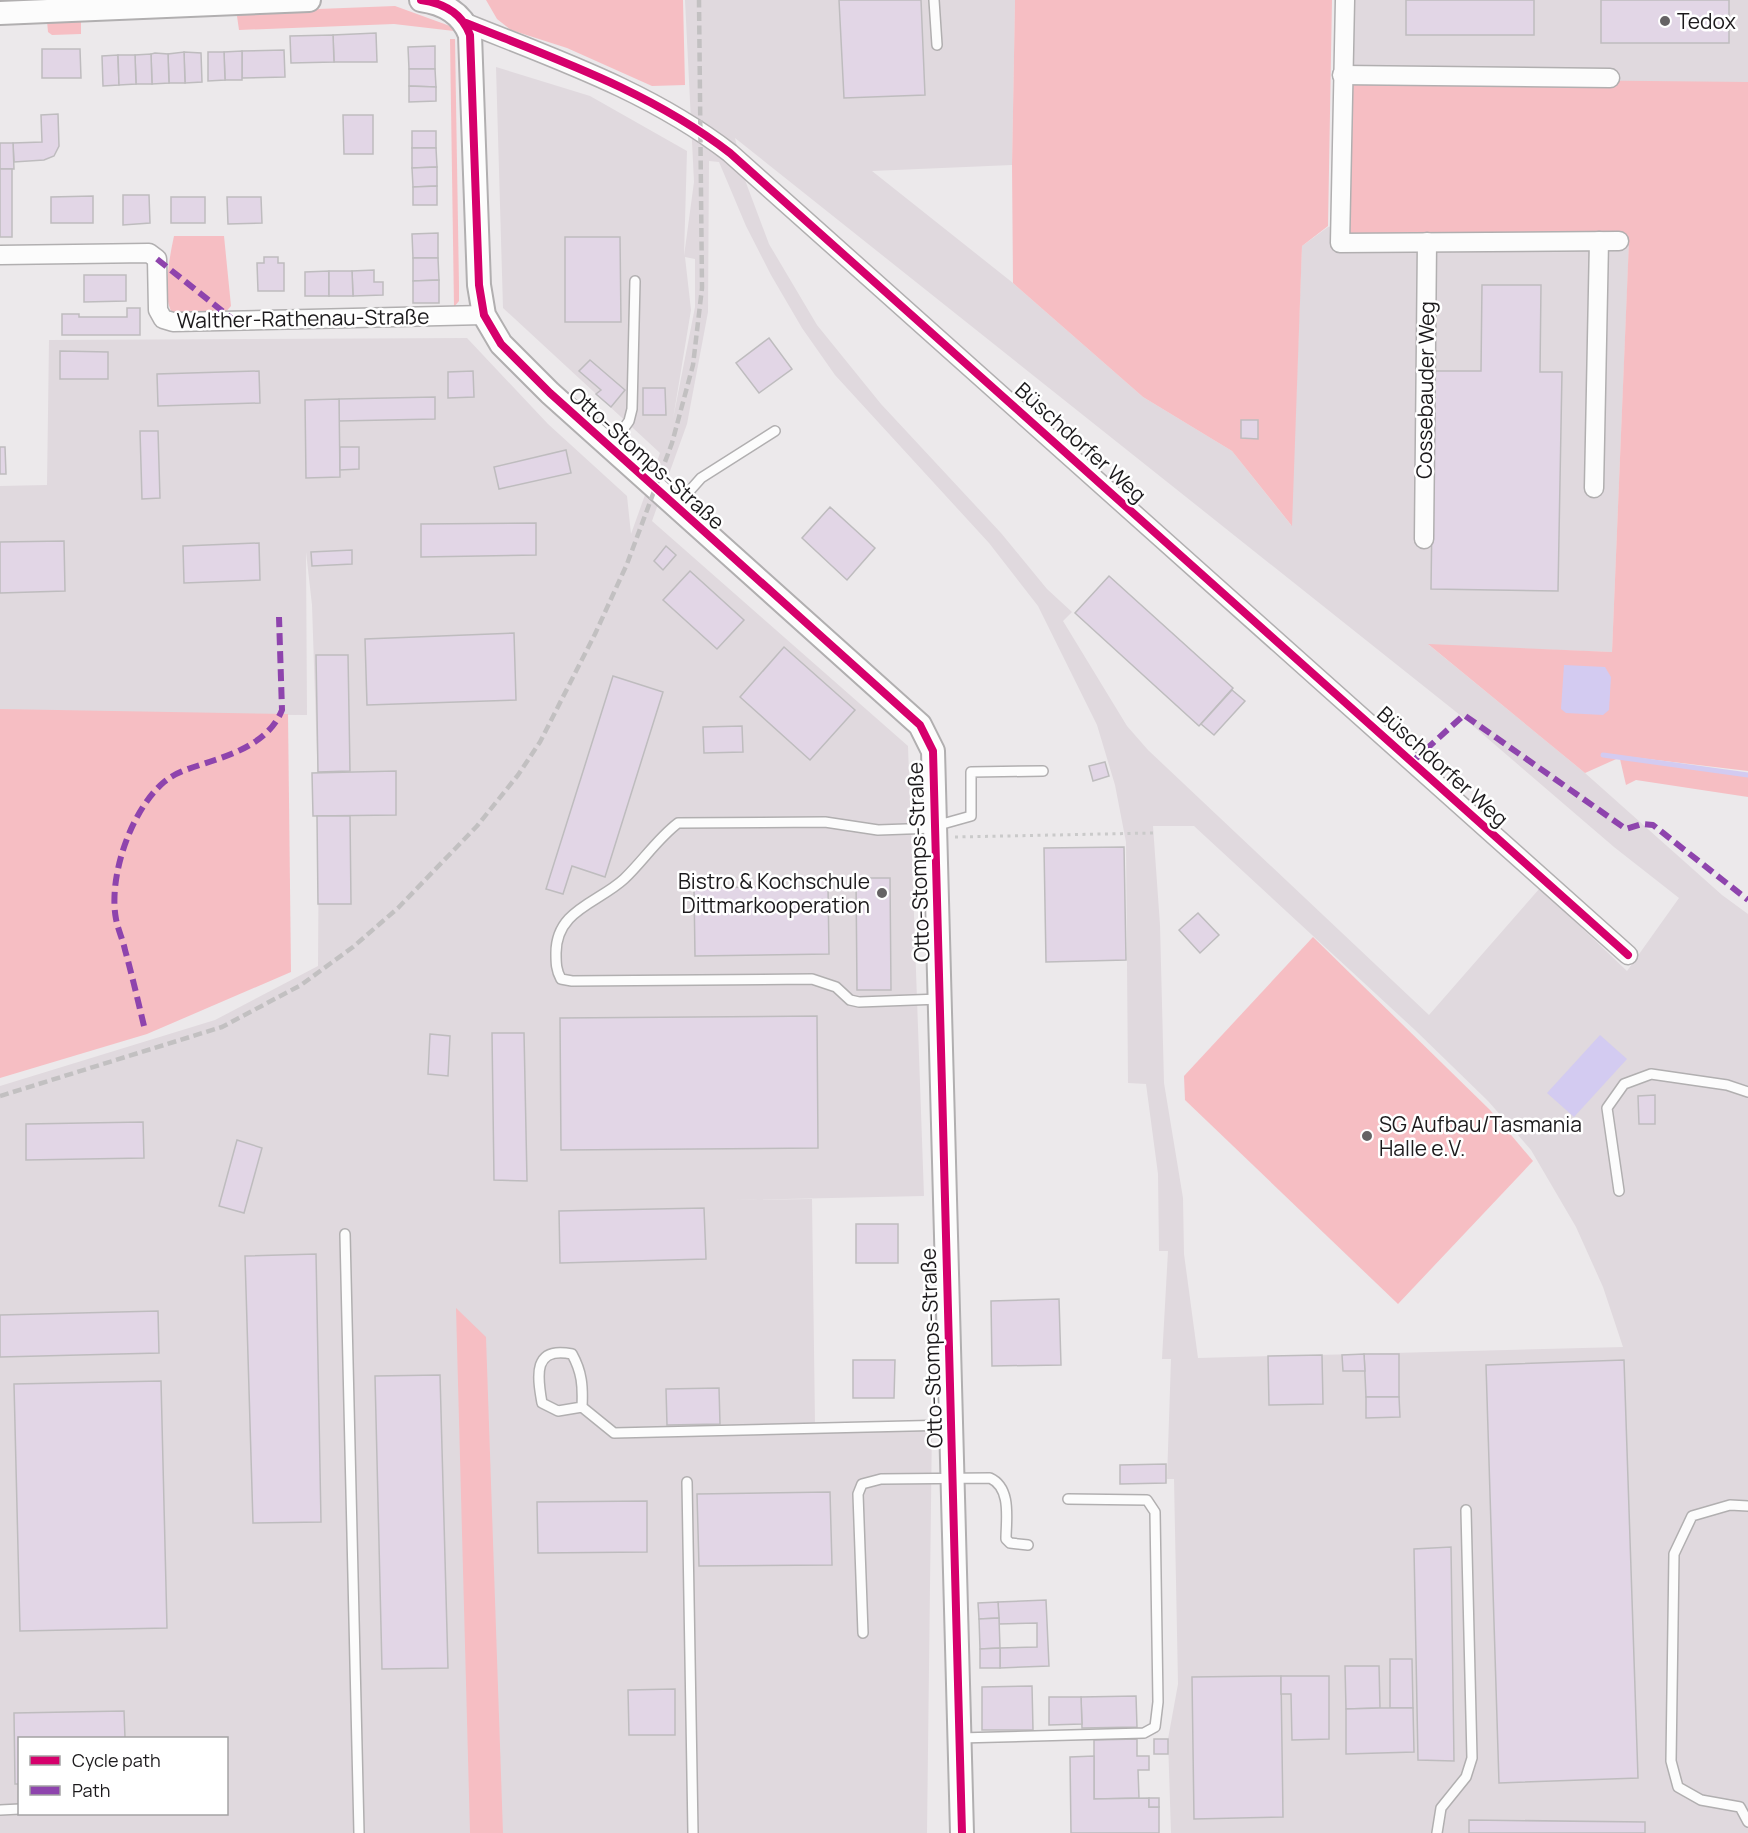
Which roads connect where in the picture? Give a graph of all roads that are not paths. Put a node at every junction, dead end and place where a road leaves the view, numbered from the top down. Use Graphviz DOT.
graph roads {
  1 [pos="309,0"];
  2 [pos="425,0"];
  3 [pos="934,0"];
  4 [pos="1345,0"];
  5 [pos="0,12"];
  6 [pos="466,23"];
  7 [pos="937,45"];
  8 [pos="1342,75"];
  9 [pos="1610,78"];
  10 [pos="1599,241"];
  11 [pos="1619,241"];
  12 [pos="1427,242"];
  13 [pos="0,255"];
  14 [pos="635,281"];
  15 [pos="484,315"];
  16 [pos="775,431"];
  17 [pos="610,448"];
  18 [pos="1594,488"];
  19 [pos="675,508"];
  20 [pos="1424,539"];
  21 [pos="1043,771"];
  22 [pos="935,829"];
  23 [pos="1628,955"];
  24 [pos="940,999"];
  25 [pos="1748,1092"];
  26 [pos="1619,1191"];
  27 [pos="345,1234"];
  28 [pos="582,1407"];
  29 [pos="951,1425"];
  30 [pos="952,1478"];
  31 [pos="687,1482"];
  32 [pos="1068,1499"];
  33 [pos="1748,1506"];
  34 [pos="1466,1510"];
  35 [pos="1028,1545"];
  36 [pos="863,1633"];
  37 [pos="960,1738"];
  38 [pos="18,1809"];
  39 [pos="0,1810"];
  40 [pos="1748,1822"];
  41 [pos="359,1833"];
  42 [pos="693,1833"];
  43 [pos="962,1833"];
  44 [pos="1437,1833"];
  1 -- 5 [label="street"];
  2 -- 6 [label="street"];
  3 -- 7 [label="lane"];
  4 -- 8 [label="street"];
  6 -- 15 [label="street, Otto-Stomps-Straße"];
  6 -- 23 [label="street, Büschdorfer Weg"];
  8 -- 9 [label="street"];
  8 -- 12 [label="street"];
  10 -- 11 [label="street"];
  10 -- 12 [label="street"];
  10 -- 18 [label="street"];
  12 -- 20 [label="street, Cossebauder Weg"];
  13 -- 15 [label="street, Walther-Rathenau-Straße"];
  14 -- 17 [label="lane"];
  15 -- 17 [label="street, Otto-Stomps-Straße"];
  16 -- 19 [label="lane, Otto-Stomps-Straße"];
  17 -- 19 [label="street, Otto-Stomps-Straße"];
  19 -- 22 [label="street, Otto-Stomps-Straße"];
  21 -- 22 [label="lane"];
  22 -- 24 [label="street, Otto-Stomps-Straße"];
  22 -- 24 [label="lane"];
  24 -- 29 [label="street, Otto-Stomps-Straße"];
  25 -- 26 [label="lane"];
  27 -- 41 [label="lane"];
  28 -- 28 [label="lane"];
  28 -- 29 [label="lane"];
  29 -- 30 [label="street, Otto-Stomps-Straße"];
  30 -- 35 [label="lane"];
  30 -- 36 [label="lane"];
  30 -- 37 [label="street, Otto-Stomps-Straße"];
  31 -- 42 [label="lane"];
  32 -- 37 [label="lane"];
  33 -- 40 [label="lane"];
  34 -- 44 [label="lane"];
  37 -- 43 [label="street, Otto-Stomps-Straße"];
  38 -- 39 [label="lane"];
}
